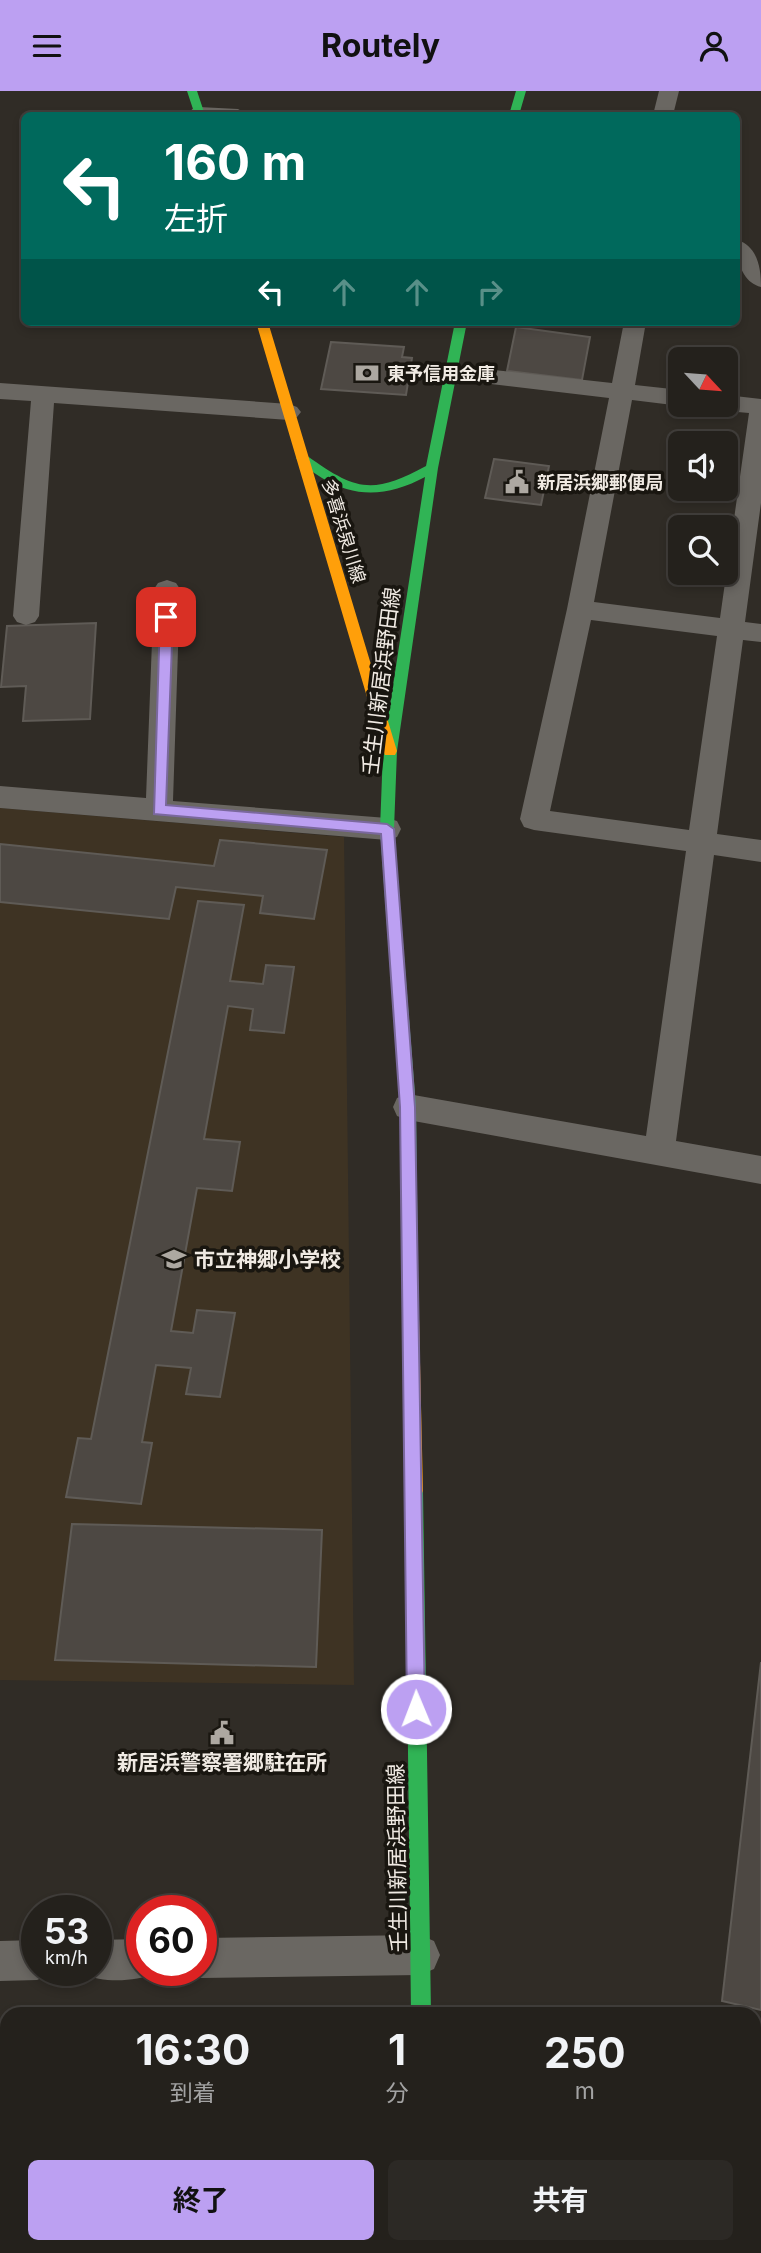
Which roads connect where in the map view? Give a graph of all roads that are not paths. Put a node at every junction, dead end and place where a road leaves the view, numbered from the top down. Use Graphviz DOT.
graph roads {
  1 [pos="192,91"];
  2 [pos="521,91"];
  3 [pos="669,91"];
  4 [pos="198,112"];
  5 [pos="515,112"];
  6 [pos="664,112"];
  7 [pos="740,251"];
  8 [pos="761,279"];
  9 [pos="263,326"];
  10 [pos="460,326"];
  11 [pos="634,326"];
  12 [pos="449,372"];
  13 [pos="0,391"];
  14 [pos="620,391"];
  15 [pos="43,394"];
  16 [pos="668,397"];
  17 [pos="738,404"];
  18 [pos="761,407"];
  19 [pos="289,412"];
  20 [pos="761,414"];
  21 [pos="302,458"];
  22 [pos="432,468"];
  23 [pos="167,589"];
  24 [pos="580,609"];
  25 [pos="26,616"];
  26 [pos="733,629"];
  27 [pos="761,633"];
  28 [pos="390,751"];
  29 [pos="0,797"];
  30 [pos="159,810"];
  31 [pos="387,829"];
  32 [pos="699,842"];
  33 [pos="761,851"];
  34 [pos="408,1107"];
  35 [pos="659,1151"];
  36 [pos="761,1170"];
  37 [pos="420,1955"];
  38 [pos="217,1958"];
  39 [pos="21,1960"];
  40 [pos="0,1961"];
  41 [pos="421,2007"];
  1 -- 4 [label="main road"];
  2 -- 5 [label="main road"];
  3 -- 6 [label="street"];
  7 -- 8 [label="street"];
  9 -- 19 [label="main road, 多喜浜泉川線"];
  10 -- 12 [label="main road, 壬生川新居浜野田線"];
  11 -- 14 [label="street"];
  12 -- 14 [label="street"];
  12 -- 22 [label="main road, 壬生川新居浜野田線"];
  13 -- 15 [label="street"];
  14 -- 16 [label="street"];
  14 -- 24 [label="street"];
  15 -- 19 [label="street"];
  15 -- 25 [label="street"];
  17 -- 18 [label="street"];
  19 -- 21 [label="main road, 多喜浜泉川線"];
  20 -- 26 [label="street"];
  21 -- 22 [label="main road"];
  21 -- 28 [label="main road, 多喜浜泉川線"];
  22 -- 28 [label="main road, 壬生川新居浜野田線"];
  23 -- 30 [label="street"];
  24 -- 26 [label="street"];
  24 -- 32 [label="street"];
  26 -- 27 [label="street"];
  26 -- 32 [label="street"];
  28 -- 31 [label="main road, 壬生川新居浜野田線"];
  29 -- 30 [label="street"];
  30 -- 31 [label="street"];
  31 -- 34 [label="main road, 壬生川新居浜野田線"];
  32 -- 33 [label="street"];
  32 -- 35 [label="street"];
  34 -- 35 [label="street"];
  34 -- 37 [label="main road, 壬生川新居浜野田線"];
  35 -- 36 [label="street"];
  37 -- 38 [label="street"];
  37 -- 41 [label="main road, 壬生川新居浜野田線"];
  39 -- 40 [label="street"];
}
